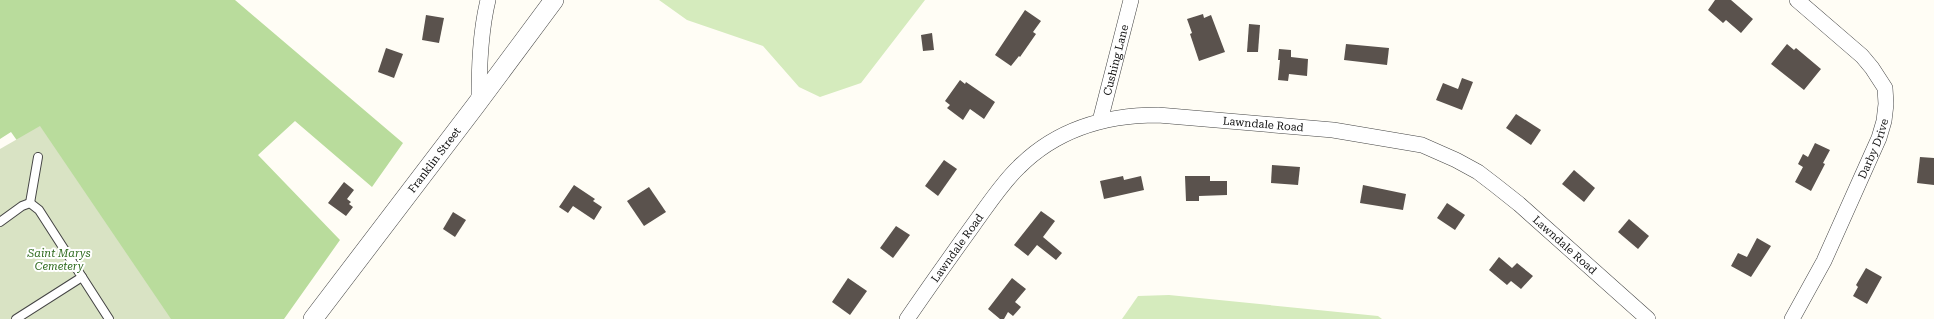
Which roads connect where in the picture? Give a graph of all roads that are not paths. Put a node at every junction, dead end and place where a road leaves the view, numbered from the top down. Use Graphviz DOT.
graph roads {
  1 [pos="488,0"];
  2 [pos="554,0"];
  3 [pos="1131,0"];
  4 [pos="1797,0"];
  5 [pos="478,102"];
  6 [pos="1100,121"];
  7 [pos="38,157"];
  8 [pos="30,203"];
  9 [pos="0,222"];
  10 [pos="82,277"];
  11 [pos="16,319"];
  12 [pos="109,319"];
  13 [pos="313,319"];
  14 [pos="907,319"];
  15 [pos="1648,319"];
  16 [pos="1792,319"];
  1 -- 5 [label="street"];
  2 -- 5 [label="street, Franklin Street"];
  3 -- 6 [label="street, Cushing Lane"];
  4 -- 16 [label="street, Darby Drive"];
  5 -- 13 [label="street, Franklin Street"];
  6 -- 14 [label="street, Lawndale Road"];
  6 -- 15 [label="street, Lawndale Road"];
  7 -- 8 [label="lane"];
  8 -- 9 [label="lane"];
  8 -- 10 [label="lane"];
  10 -- 11 [label="lane"];
  10 -- 12 [label="lane"];
}
